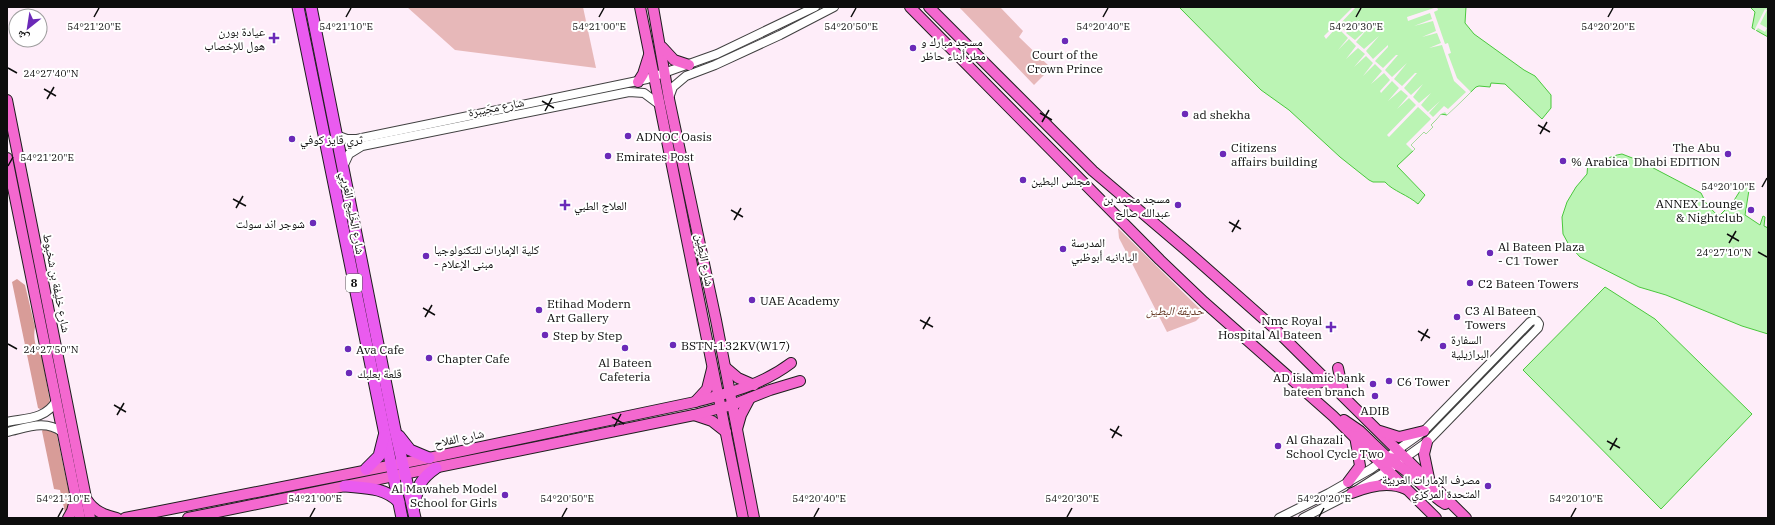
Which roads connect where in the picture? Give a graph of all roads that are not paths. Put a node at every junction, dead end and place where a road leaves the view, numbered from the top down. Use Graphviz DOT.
graph roads {
  1 [pos="298,7"];
  2 [pos="311,7"];
  3 [pos="640,7"];
  4 [pos="653,7"];
  5 [pos="815,7"];
  6 [pos="834,7"];
  7 [pos="910,7"];
  8 [pos="929,7"];
  9 [pos="782,24"];
  10 [pos="780,36"];
  11 [pos="662,47"];
  12 [pos="650,53"];
  13 [pos="690,68"];
  14 [pos="665,73"];
  15 [pos="655,77"];
  16 [pos="638,82"];
  17 [pos="669,99"];
  18 [pos="7,100"];
  19 [pos="660,105"];
  20 [pos="336,135"];
  21 [pos="7,158"];
  22 [pos="343,167"];
  23 [pos="713,363"];
  24 [pos="791,363"];
  25 [pos="725,367"];
  26 [pos="1338,368"];
  27 [pos="1291,376"];
  28 [pos="1327,379"];
  29 [pos="800,381"];
  30 [pos="754,385"];
  31 [pos="730,393"];
  32 [pos="719,396"];
  33 [pos="1344,396"];
  34 [pos="750,398"];
  35 [pos="56,401"];
  36 [pos="695,402"];
  37 [pos="732,405"];
  38 [pos="721,408"];
  39 [pos="694,415"];
  40 [pos="1333,416"];
  41 [pos="7,422"];
  42 [pos="1377,429"];
  43 [pos="390,431"];
  44 [pos="1424,431"];
  45 [pos="7,432"];
  46 [pos="62,432"];
  47 [pos="726,432"];
  48 [pos="737,432"];
  49 [pos="1355,436"];
  50 [pos="1427,442"];
  51 [pos="429,458"];
  52 [pos="1393,460"];
  53 [pos="397,463"];
  54 [pos="436,468"];
  55 [pos="366,469"];
  56 [pos="405,474"];
  57 [pos="394,476"];
  58 [pos="1348,482"];
  59 [pos="1430,483"];
  60 [pos="345,486"];
  61 [pos="1410,492"];
  62 [pos="1352,493"];
  63 [pos="86,497"];
  64 [pos="76,498"];
  65 [pos="399,502"];
  66 [pos="1458,510"];
  67 [pos="222,514"];
  68 [pos="414,515"];
  69 [pos="68,518"];
  70 [pos="80,518"];
  71 [pos="90,518"];
  72 [pos="117,518"];
  73 [pos="125,518"];
  74 [pos="193,518"];
  75 [pos="402,518"];
  76 [pos="743,518"];
  77 [pos="754,518"];
  78 [pos="1279,518"];
  79 [pos="1303,518"];
  80 [pos="1436,518"];
  81 [pos="1466,518"];
  1 -- 43 [label="highway, شارع الخَلِيج العَربِي / 8"];
  2 -- 20 [label="highway, شارع الخَلِيج العَربِي / 8"];
  3 -- 12 [label="main road, شارع البَطِين"];
  4 -- 11 [label="main road, شارع البَطِين"];
  5 -- 9 [label="street"];
  6 -- 10 [label="street"];
  7 -- 27 [label="main road"];
  8 -- 28 [label="main road"];
  9 -- 10 [label="street"];
  9 -- 13 [label="street"];
  10 -- 13 [label="street"];
  11 -- 13 [label="main road"];
  11 -- 14 [label="main road, شارع البَطِين"];
  12 -- 15 [label="main road, شارع البَطِين"];
  12 -- 16 [label="main road"];
  13 -- 14 [label="street, شارع مجَيبرة"];
  13 -- 17 [label="street"];
  14 -- 15 [label="street, شارع مجَيبرة"];
  14 -- 17 [label="main road, شارع البَطِين"];
  15 -- 16 [label="street, شارع مجَيبرة"];
  15 -- 19 [label="main road, شارع البَطِين"];
  16 -- 20 [label="street, شارع مجَيبرة"];
  17 -- 25 [label="main road, شارع البَطِين"];
  18 -- 63 [label="main road, شارع خليفة بن شخبوط"];
  19 -- 22 [label="street, شارع مجَيبرة"];
  19 -- 23 [label="main road, شارع البَطِين"];
  20 -- 22 [label="highway, شارع الخَلِيج العَربِي / 8"];
  21 -- 35 [label="main road, شارع خليفة بن شخبوط"];
  22 -- 43 [label="highway, شارع الخَلِيج العَربِي / 8"];
  23 -- 32 [label="main road, شارع البَطِين"];
  23 -- 36 [label="main road"];
  24 -- 30 [label="main road, شارع الفلاح"];
  25 -- 30 [label="main road"];
  25 -- 31 [label="main road, شارع البَطِين"];
  26 -- 33 [label="main road"];
  27 -- 28 [label="main road"];
  27 -- 40 [label="main road"];
  28 -- 33 [label="main road"];
  29 -- 34 [label="main road, شارع الفلاح"];
  30 -- 31 [label="main road, شارع الفلاح"];
  31 -- 32 [label="main road, شارع الفلاح"];
  31 -- 37 [label="main road, شارع البَطِين"];
  32 -- 36 [label="main road, شارع الفلاح"];
  32 -- 38 [label="main road, شارع البَطِين"];
  33 -- 42 [label="main road"];
  34 -- 37 [label="main road, شارع الفلاح"];
  34 -- 48 [label="main road"];
  35 -- 41 [label="street"];
  35 -- 46 [label="main road, شارع خليفة بن شخبوط"];
  36 -- 51 [label="main road, شارع الفلاح"];
  37 -- 38 [label="main road, شارع الفلاح"];
  37 -- 48 [label="main road, شارع البَطِين"];
  38 -- 39 [label="main road, شارع الفلاح"];
  38 -- 47 [label="main road, شارع البَطِين"];
  39 -- 47 [label="main road"];
  39 -- 54 [label="main road, شارع الفلاح"];
  40 -- 49 [label="main road"];
  40 -- 52 [label="main road"];
  42 -- 44 [label="main road"];
  42 -- 52 [label="main road"];
  43 -- 51 [label="highway"];
  43 -- 53 [label="highway, شارع الخَلِيج العَربِي / 8"];
  43 -- 55 [label="highway"];
  44 -- 50 [label="street"];
  44 -- 52 [label="street"];
  45 -- 46 [label="street"];
  46 -- 64 [label="main road, شارع خليفة بن شخبوط"];
  47 -- 76 [label="main road, شارع البَطِين"];
  48 -- 77 [label="main road, شارع البَطِين"];
  49 -- 52 [label="main road"];
  49 -- 58 [label="main road"];
  50 -- 52 [label="street"];
  50 -- 59 [label="main road"];
  51 -- 53 [label="main road, شارع الفلاح"];
  52 -- 58 [label="street"];
  52 -- 59 [label="main road"];
  52 -- 61 [label="main road"];
  52 -- 62 [label="street"];
  52 -- 66 [label="main road"];
  53 -- 55 [label="main road, شارع الفلاح"];
  53 -- 56 [label="highway, شارع الخَلِيج العَربِي / 8"];
  53 -- 57 [label="highway, شارع الخَلِيج العَربِي / 8"];
  54 -- 56 [label="main road, شارع الفلاح"];
  54 -- 68 [label="highway"];
  55 -- 73 [label="main road, شارع الفلاح"];
  56 -- 57 [label="main road, شارع الفلاح"];
  56 -- 68 [label="highway, شارع الخَلِيج العَربِي / 8"];
  57 -- 60 [label="main road, شارع الفلاح"];
  57 -- 65 [label="highway, شارع الخَلِيج العَربِي / 8"];
  58 -- 78 [label="street"];
  59 -- 66 [label="main road"];
  60 -- 65 [label="highway"];
  60 -- 67 [label="main road, شارع الفلاح"];
  61 -- 62 [label="main road"];
  61 -- 80 [label="main road"];
  62 -- 79 [label="street"];
  63 -- 71 [label="main road, شارع خليفة بن شخبوط"];
  63 -- 72 [label="main road"];
  64 -- 69 [label="main road"];
  64 -- 70 [label="main road, شارع خليفة بن شخبوط"];
  65 -- 75 [label="highway, شارع الخَلِيج العَربِي / 8"];
  66 -- 81 [label="main road"];
  67 -- 74 [label="main road, شارع الفلاح"];
}
